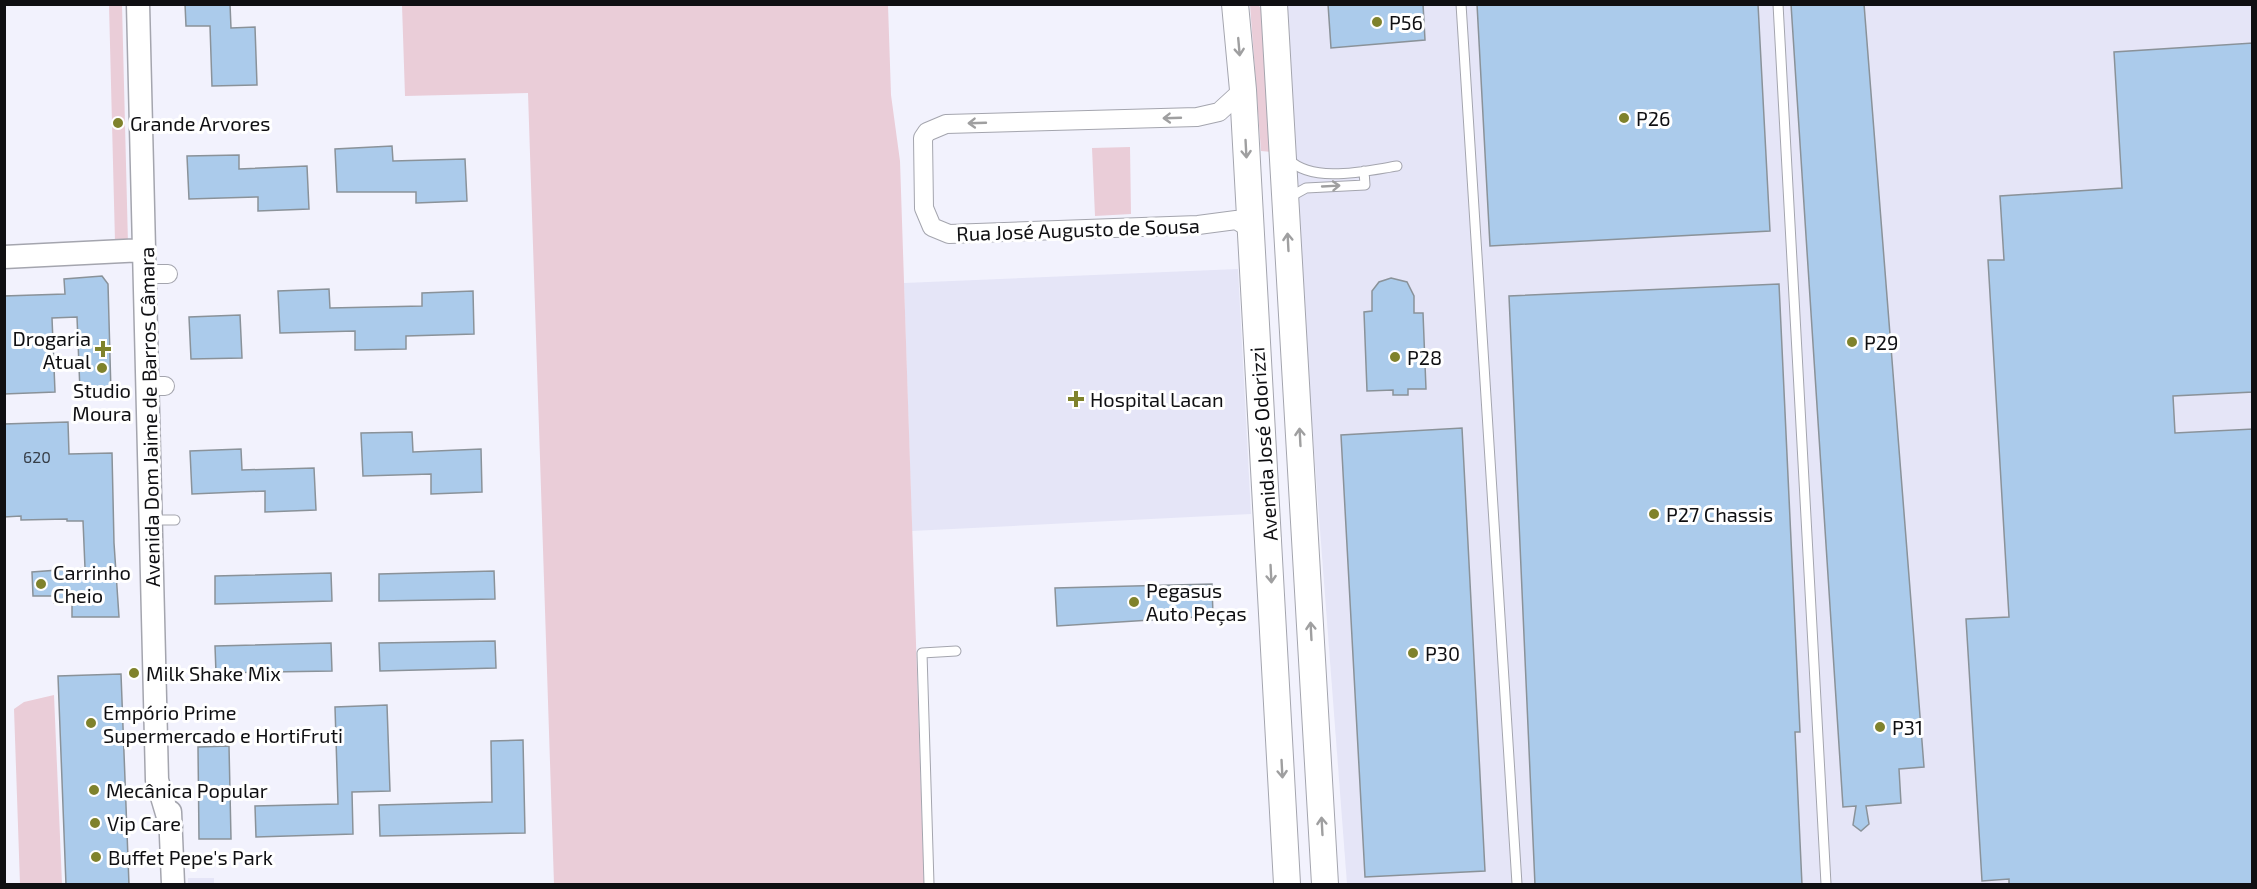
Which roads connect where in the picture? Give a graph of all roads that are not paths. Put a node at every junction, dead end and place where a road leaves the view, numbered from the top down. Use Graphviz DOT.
graph roads {
  1 [pos="138,4"];
  2 [pos="1235,4"];
  3 [pos="1274,4"];
  4 [pos="1461,4"];
  5 [pos="1778,4"];
  6 [pos="1243,90"];
  7 [pos="1284,156"];
  8 [pos="1397,166"];
  9 [pos="1364,171"];
  10 [pos="1305,172"];
  11 [pos="1296,194"];
  12 [pos="1251,229"];
  13 [pos="144,250"];
  14 [pos="4,257"];
  15 [pos="145,274"];
  16 [pos="168,274"];
  17 [pos="956,651"];
  18 [pos="156,684"];
  19 [pos="171,827"];
  20 [pos="173,885"];
  21 [pos="929,885"];
  22 [pos="1287,885"];
  23 [pos="1325,885"];
  24 [pos="1517,885"];
  25 [pos="1826,885"];
  1 -- 13 [label="street, Avenida Dom Jaime de Barros Câmara"];
  2 -- 6 [label="main road, Avenida José Odorizzi, one-way"];
  3 -- 7 [label="main road, Avenida José Odorizzi"];
  4 -- 24 [label="lane"];
  5 -- 25 [label="lane"];
  6 -- 12 [label="main road, Avenida José Odorizzi, one-way"];
  6 -- 12 [label="street, Rua José Augusto de Sousa, one-way"];
  7 -- 10 [label="lane"];
  7 -- 11 [label="main road, Avenida José Odorizzi"];
  8 -- 9 [label="lane"];
  9 -- 10 [label="lane"];
  11 -- 9 [label="lane, one-way"];
  10 -- 11 [label="lane"];
  23 -- 11 [label="main road, Avenida José Odorizzi, one-way"];
  12 -- 22 [label="main road, Avenida José Odorizzi, one-way"];
  13 -- 14 [label="street"];
  13 -- 15 [label="street, Avenida Dom Jaime de Barros Câmara"];
  15 -- 16 [label="street"];
  15 -- 18 [label="street, Avenida Dom Jaime de Barros Câmara"];
  17 -- 21 [label="lane"];
  18 -- 19 [label="street, Avenida Dom Jaime de Barros Câmara"];
  18 -- 19 [label="street, Avenida Dom Jaime de Barros Câmara"];
  19 -- 20 [label="street, Avenida Dom Jaime de Barros Câmara"];
}
